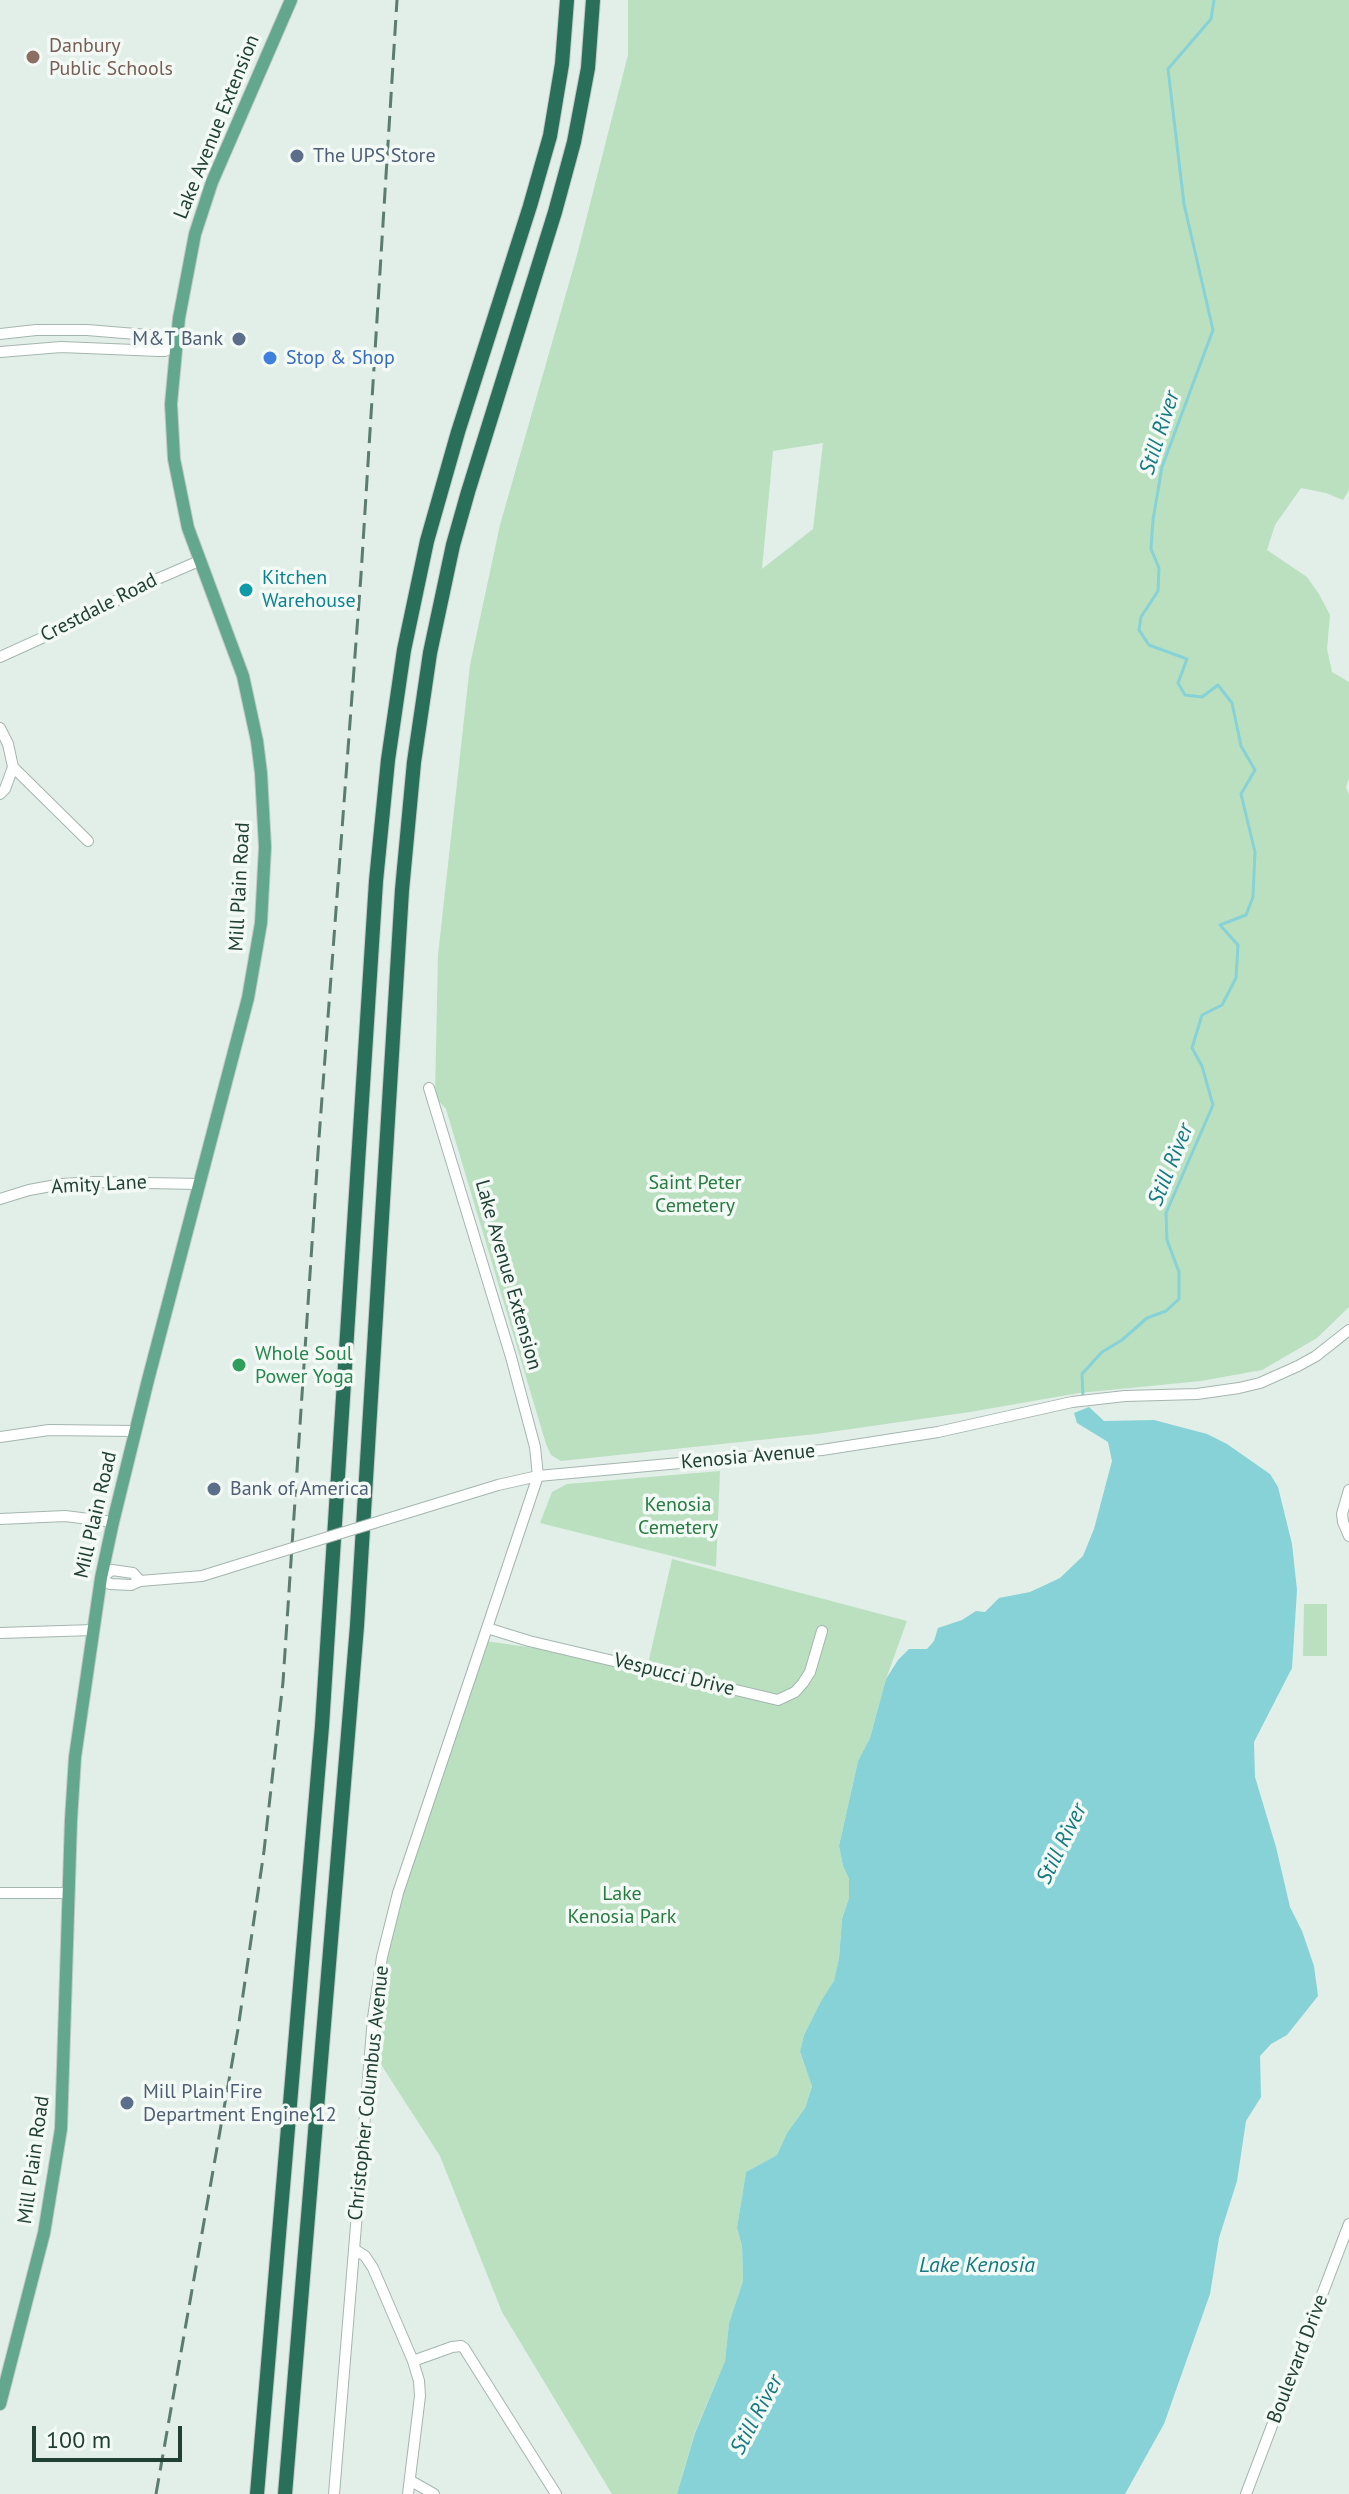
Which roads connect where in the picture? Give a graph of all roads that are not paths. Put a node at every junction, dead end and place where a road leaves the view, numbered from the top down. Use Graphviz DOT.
graph roads {
  1 [pos="291,0"];
  2 [pos="567,0"];
  3 [pos="593,0"];
  4 [pos="0,334"];
  5 [pos="175,346"];
  6 [pos="0,352"];
  7 [pos="199,561"];
  8 [pos="233,645"];
  9 [pos="0,657"];
  10 [pos="0,728"];
  11 [pos="13,767"];
  12 [pos="0,794"];
  13 [pos="88,841"];
  14 [pos="429,1088"];
  15 [pos="200,1184"];
  16 [pos="0,1199"];
  17 [pos="1349,1330"];
  18 [pos="135,1431"];
  19 [pos="0,1437"];
  20 [pos="538,1476"];
  21 [pos="1349,1490"];
  22 [pos="0,1519"];
  23 [pos="113,1522"];
  24 [pos="1349,1536"];
  25 [pos="101,1578"];
  26 [pos="487,1628"];
  27 [pos="93,1630"];
  28 [pos="822,1631"];
  29 [pos="0,1633"];
  30 [pos="0,1893"];
  31 [pos="69,1893"];
  32 [pos="1349,2224"];
  33 [pos="354,2249"];
  34 [pos="413,2361"];
  35 [pos="0,2404"];
  36 [pos="411,2481"];
  37 [pos="257,2494"];
  38 [pos="285,2494"];
  39 [pos="334,2494"];
  40 [pos="408,2494"];
  41 [pos="434,2494"];
  42 [pos="556,2494"];
  43 [pos="1246,2494"];
  1 -- 5 [label="main road, Lake Avenue Extension"];
  2 -- 37 [label="highway"];
  3 -- 38 [label="highway"];
  4 -- 5 [label="street"];
  5 -- 6 [label="street"];
  5 -- 7 [label="main road, Lake Avenue Extension"];
  7 -- 8 [label="main road, Lake Avenue Extension"];
  7 -- 9 [label="street, Crestdale Road"];
  8 -- 15 [label="main road, Mill Plain Road"];
  10 -- 11 [label="street"];
  11 -- 12 [label="street"];
  11 -- 13 [label="street"];
  14 -- 20 [label="street, Lake Avenue Extension"];
  15 -- 16 [label="street, Amity Lane"];
  15 -- 18 [label="main road, Mill Plain Road"];
  17 -- 20 [label="street, Kenosia Avenue"];
  18 -- 19 [label="street"];
  18 -- 23 [label="main road, Mill Plain Road"];
  20 -- 25 [label="street, Kenosia Avenue, bridge"];
  20 -- 26 [label="street, Christopher Columbus Avenue"];
  21 -- 24 [label="street"];
  22 -- 23 [label="street"];
  23 -- 25 [label="main road, Mill Plain Road"];
  25 -- 27 [label="main road, Mill Plain Road"];
  26 -- 28 [label="street, Vespucci Drive"];
  26 -- 33 [label="street, Christopher Columbus Avenue"];
  27 -- 29 [label="street"];
  27 -- 31 [label="main road, Mill Plain Road"];
  30 -- 31 [label="street"];
  31 -- 35 [label="main road, Mill Plain Road"];
  32 -- 43 [label="street, Boulevard Drive"];
  33 -- 34 [label="street"];
  33 -- 39 [label="street, Christopher Columbus Avenue"];
  34 -- 36 [label="street"];
  34 -- 42 [label="street"];
  36 -- 40 [label="street"];
  36 -- 41 [label="street"];
}
